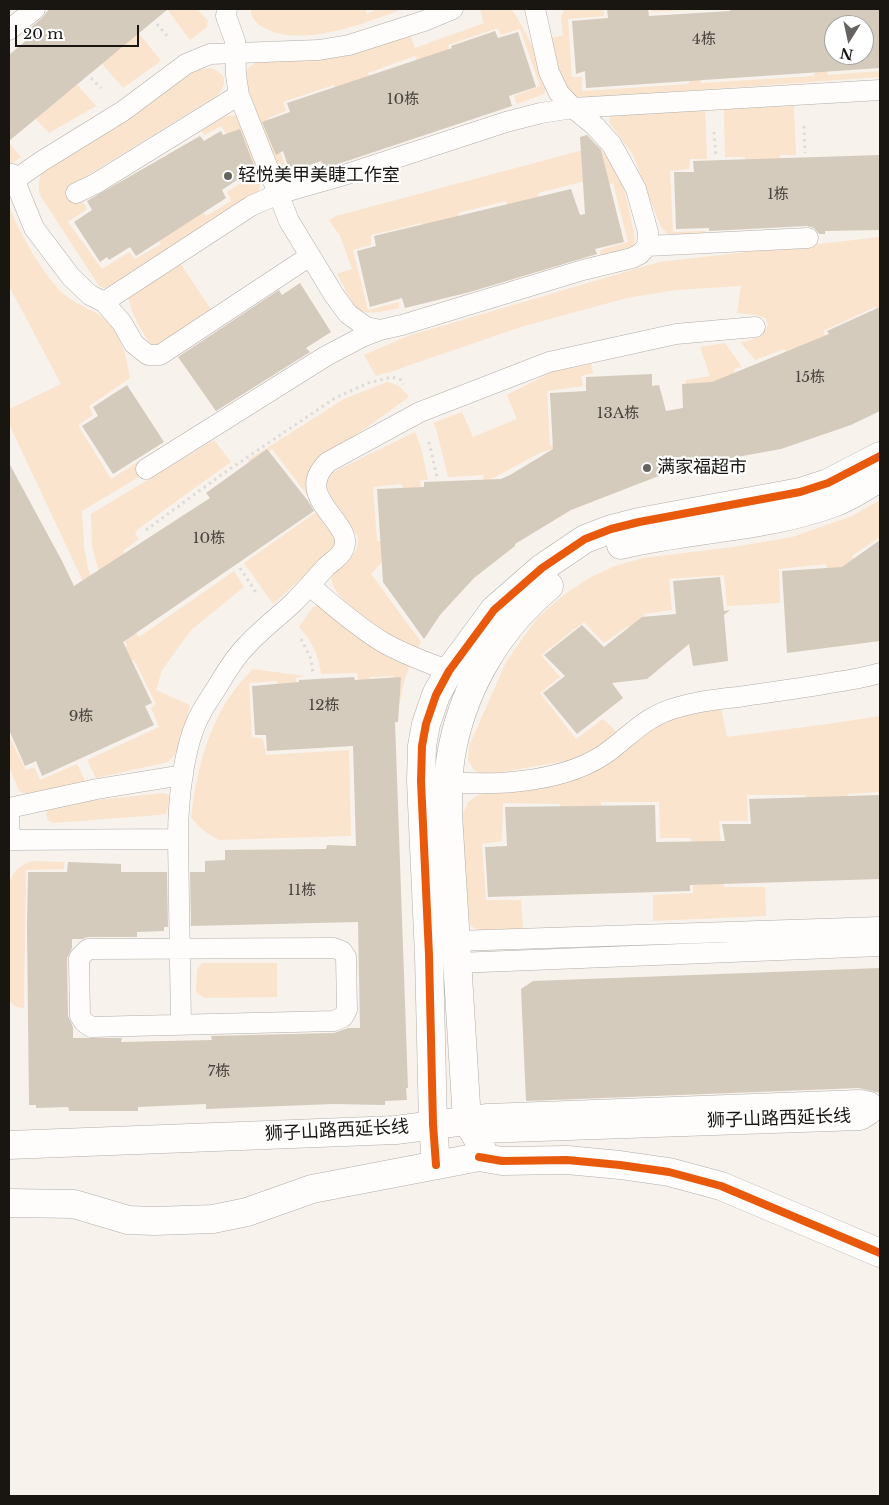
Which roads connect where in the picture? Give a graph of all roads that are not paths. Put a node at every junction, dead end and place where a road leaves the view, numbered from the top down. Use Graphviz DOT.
graph roads {
  1 [pos="35,9"];
  2 [pos="429,9"];
  3 [pos="452,9"];
  4 [pos="535,9"];
  5 [pos="224,11"];
  6 [pos="9,30"];
  7 [pos="236,47"];
  8 [pos="880,90"];
  9 [pos="239,95"];
  10 [pos="573,108"];
  11 [pos="11,178"];
  12 [pos="76,193"];
  13 [pos="278,194"];
  14 [pos="808,238"];
  15 [pos="647,246"];
  16 [pos="310,256"];
  17 [pos="104,302"];
  18 [pos="755,327"];
  19 [pos="380,330"];
  20 [pos="880,456"];
  21 [pos="146,469"];
  22 [pos="880,478"];
  23 [pos="310,586"];
  24 [pos="449,671"];
  25 [pos="880,673"];
  26 [pos="183,775"];
  27 [pos="449,782"];
  28 [pos="9,808"];
  29 [pos="9,813"];
  30 [pos="178,839"];
  31 [pos="9,842"];
  32 [pos="880,927"];
  33 [pos="880,946"];
  34 [pos="180,950"];
  35 [pos="456,952"];
  36 [pos="180,1024"];
  37 [pos="433,1124"];
  38 [pos="474,1138"];
  39 [pos="9,1145"];
  40 [pos="436,1165"];
  41 [pos="9,1203"];
  42 [pos="880,1253"];
  1 -- 6 [label="lane"];
  2 -- 7 [label="lane"];
  3 -- 7 [label="lane"];
  4 -- 10 [label="lane"];
  5 -- 7 [label="lane"];
  7 -- 9 [label="lane"];
  7 -- 11 [label="lane"];
  8 -- 10 [label="lane"];
  9 -- 12 [label="lane"];
  9 -- 13 [label="lane"];
  10 -- 13 [label="lane"];
  10 -- 15 [label="lane"];
  11 -- 17 [label="lane"];
  13 -- 16 [label="lane"];
  13 -- 17 [label="lane"];
  14 -- 15 [label="lane"];
  15 -- 19 [label="lane"];
  16 -- 17 [label="lane"];
  16 -- 19 [label="lane"];
  18 -- 23 [label="lane"];
  19 -- 21 [label="lane"];
  20 -- 24 [label="street"];
  22 -- 27 [label="street"];
  23 -- 24 [label="lane"];
  23 -- 26 [label="lane"];
  24 -- 37 [label="street"];
  25 -- 27 [label="lane"];
  26 -- 28 [label="lane"];
  26 -- 30 [label="lane"];
  27 -- 35 [label="street"];
  29 -- 31 [label="lane"];
  30 -- 31 [label="lane"];
  30 -- 34 [label="lane"];
  32 -- 35 [label="lane"];
  33 -- 35 [label="lane"];
  34 -- 36 [label="lane"];
  34 -- 36 [label="lane"];
  34 -- 36 [label="lane"];
  35 -- 38 [label="street"];
  37 -- 38 [label="street, 狮子山路西延长线"];
  37 -- 39 [label="street, 狮子山路西延长线"];
  37 -- 40 [label="street"];
  38 -- 38 [label="street, 狮子山路西延长线"];
  38 -- 40 [label="street, 狮子山路西延长线"];
  38 -- 42 [label="street"];
  40 -- 41 [label="street, 狮子山路西延长线"];
}
